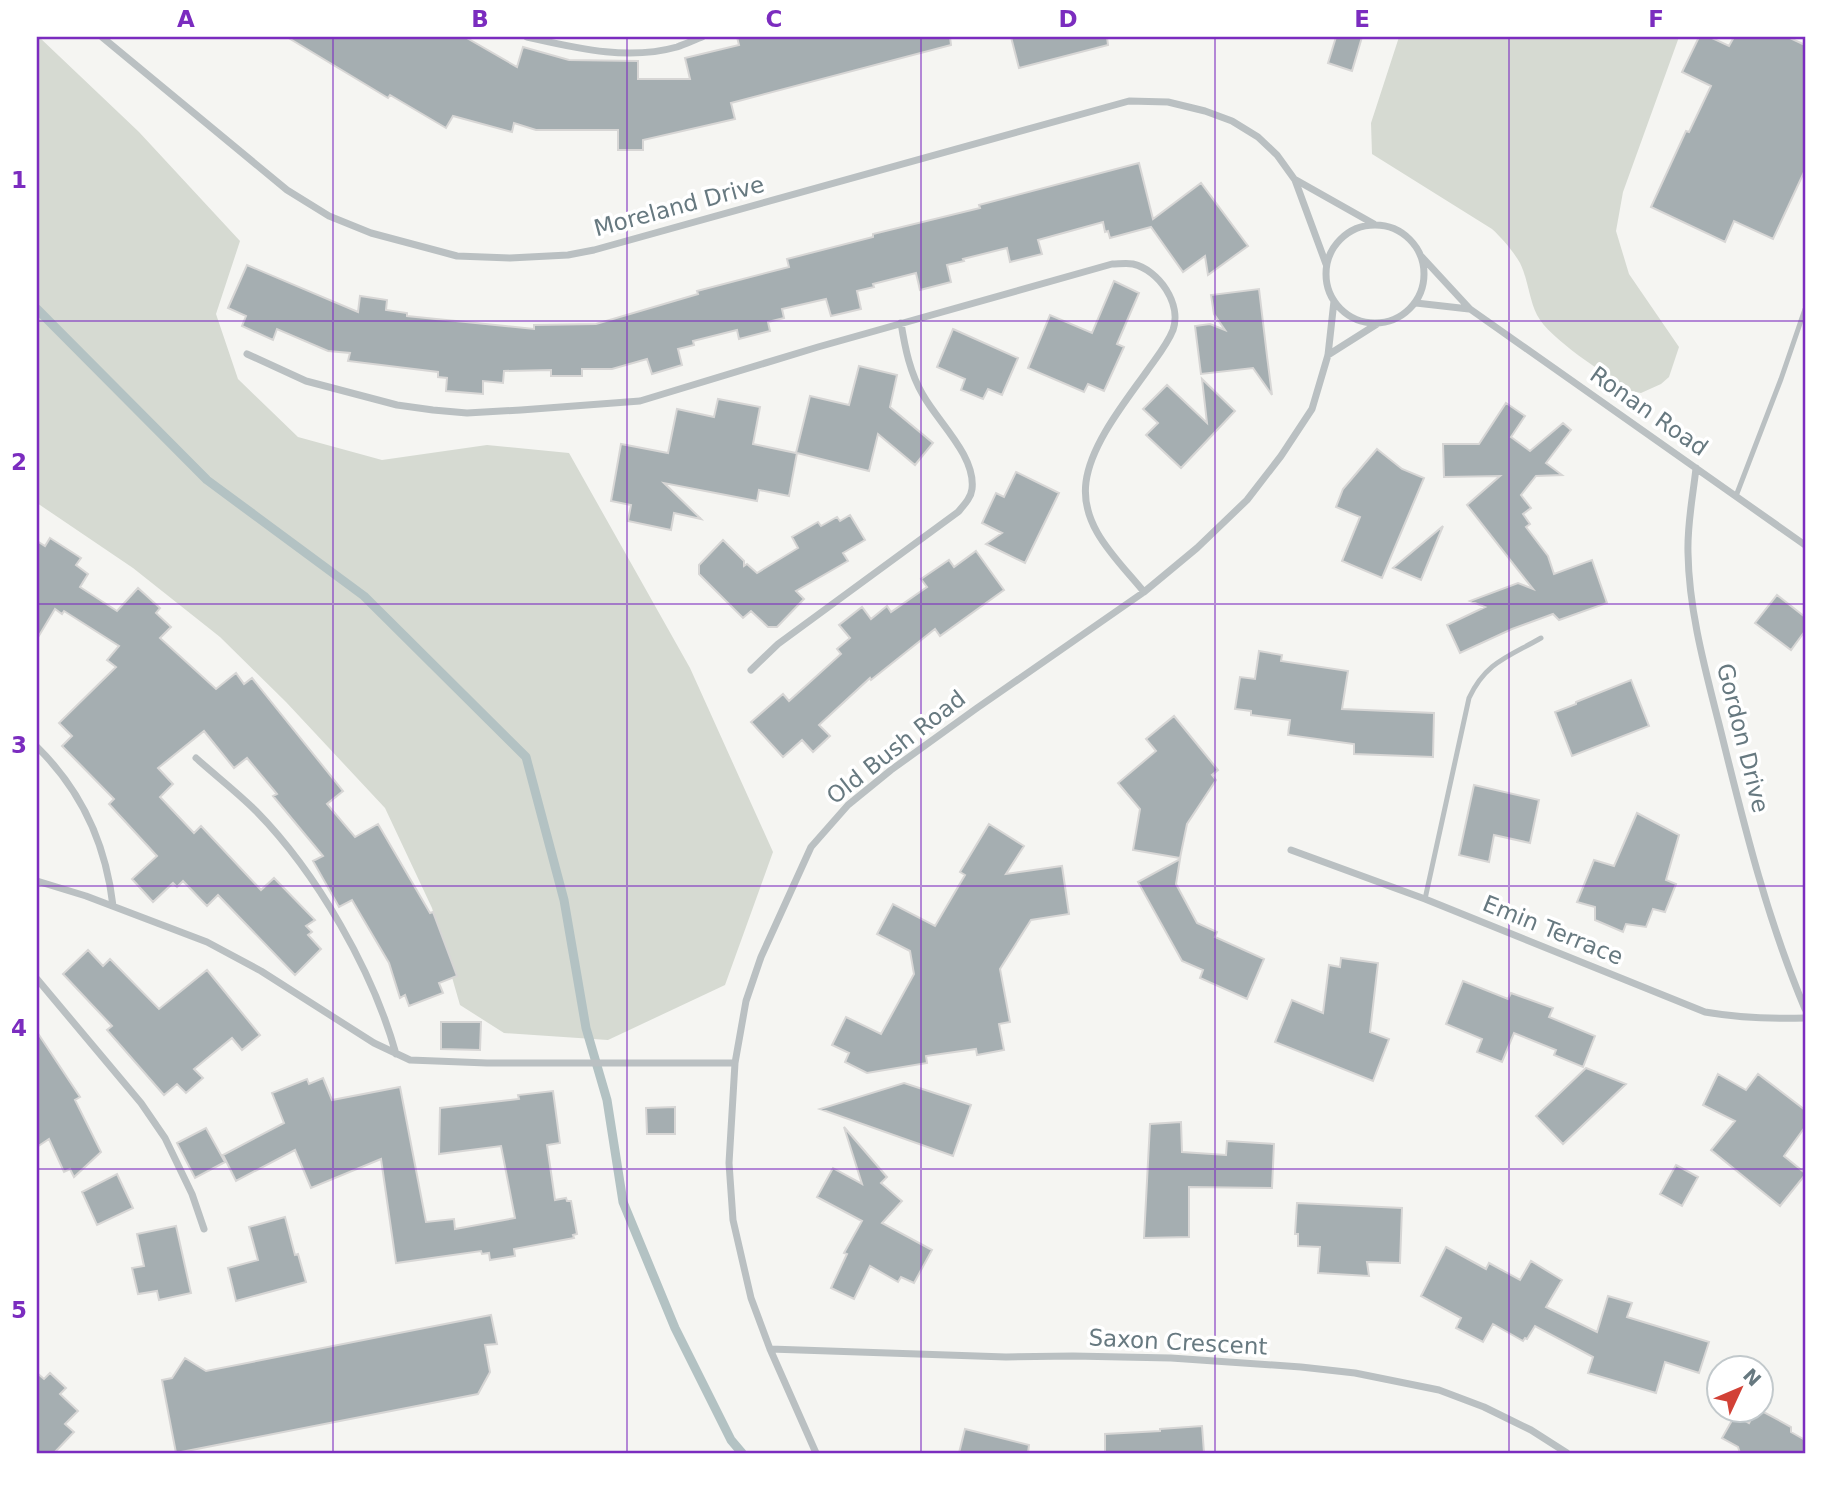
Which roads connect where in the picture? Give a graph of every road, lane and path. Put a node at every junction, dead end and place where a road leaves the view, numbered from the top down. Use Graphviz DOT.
graph roads {
  1 [pos="102,37"];
  2 [pos="527,37"];
  3 [pos="702,37"];
  4 [pos="1295,180"];
  5 [pos="1376,225"];
  6 [pos="1422,257"];
  7 [pos="1326,264"];
  8 [pos="1334,301"];
  9 [pos="1416,303"];
  10 [pos="1470,309"];
  11 [pos="1805,309"];
  12 [pos="901,323"];
  13 [pos="1377,324"];
  14 [pos="247,354"];
  15 [pos="1328,355"];
  16 [pos="1696,468"];
  17 [pos="1736,496"];
  18 [pos="1805,545"];
  19 [pos="1144,592"];
  20 [pos="1541,639"];
  21 [pos="751,670"];
  22 [pos="37,747"];
  23 [pos="196,758"];
  24 [pos="1292,850"];
  25 [pos="37,881"];
  26 [pos="1424,900"];
  27 [pos="113,906"];
  28 [pos="37,979"];
  29 [pos="1805,1009"];
  30 [pos="1805,1018"];
  31 [pos="396,1054"];
  32 [pos="735,1063"];
  33 [pos="204,1229"];
  34 [pos="770,1349"];
  35 [pos="816,1453"];
  36 [pos="1567,1453"];
  1 -- 4 [label="street, Moreland Drive"];
  2 -- 3 [label="street"];
  4 -- 5 [label="street, Moreland Drive"];
  4 -- 7 [label="street, Moreland Drive"];
  5 -- 6 [label="street"];
  5 -- 7 [label="street"];
  6 -- 9 [label="street"];
  6 -- 10 [label="street, Ronan Road"];
  7 -- 8 [label="street"];
  8 -- 13 [label="street"];
  8 -- 15 [label="street, Old Bush Road"];
  9 -- 10 [label="street, Ronan Road"];
  9 -- 13 [label="street"];
  10 -- 16 [label="street, Ronan Road"];
  11 -- 17 [label="lane"];
  12 -- 14 [label="street"];
  12 -- 19 [label="street"];
  12 -- 21 [label="street"];
  13 -- 15 [label="street"];
  15 -- 19 [label="street, Old Bush Road"];
  16 -- 17 [label="street, Ronan Road"];
  16 -- 29 [label="street, Gordon Drive"];
  17 -- 18 [label="street, Ronan Road"];
  19 -- 32 [label="street, Old Bush Road"];
  20 -- 26 [label="lane"];
  22 -- 27 [label="street"];
  23 -- 31 [label="street"];
  24 -- 26 [label="street, Emin Terrace"];
  25 -- 27 [label="street"];
  26 -- 30 [label="street, Emin Terrace"];
  27 -- 31 [label="street"];
  28 -- 33 [label="street"];
  31 -- 32 [label="street"];
  32 -- 34 [label="street, Old Bush Road"];
  34 -- 35 [label="street, Old Bush Road"];
  34 -- 36 [label="street, Saxon Crescent"];
}
